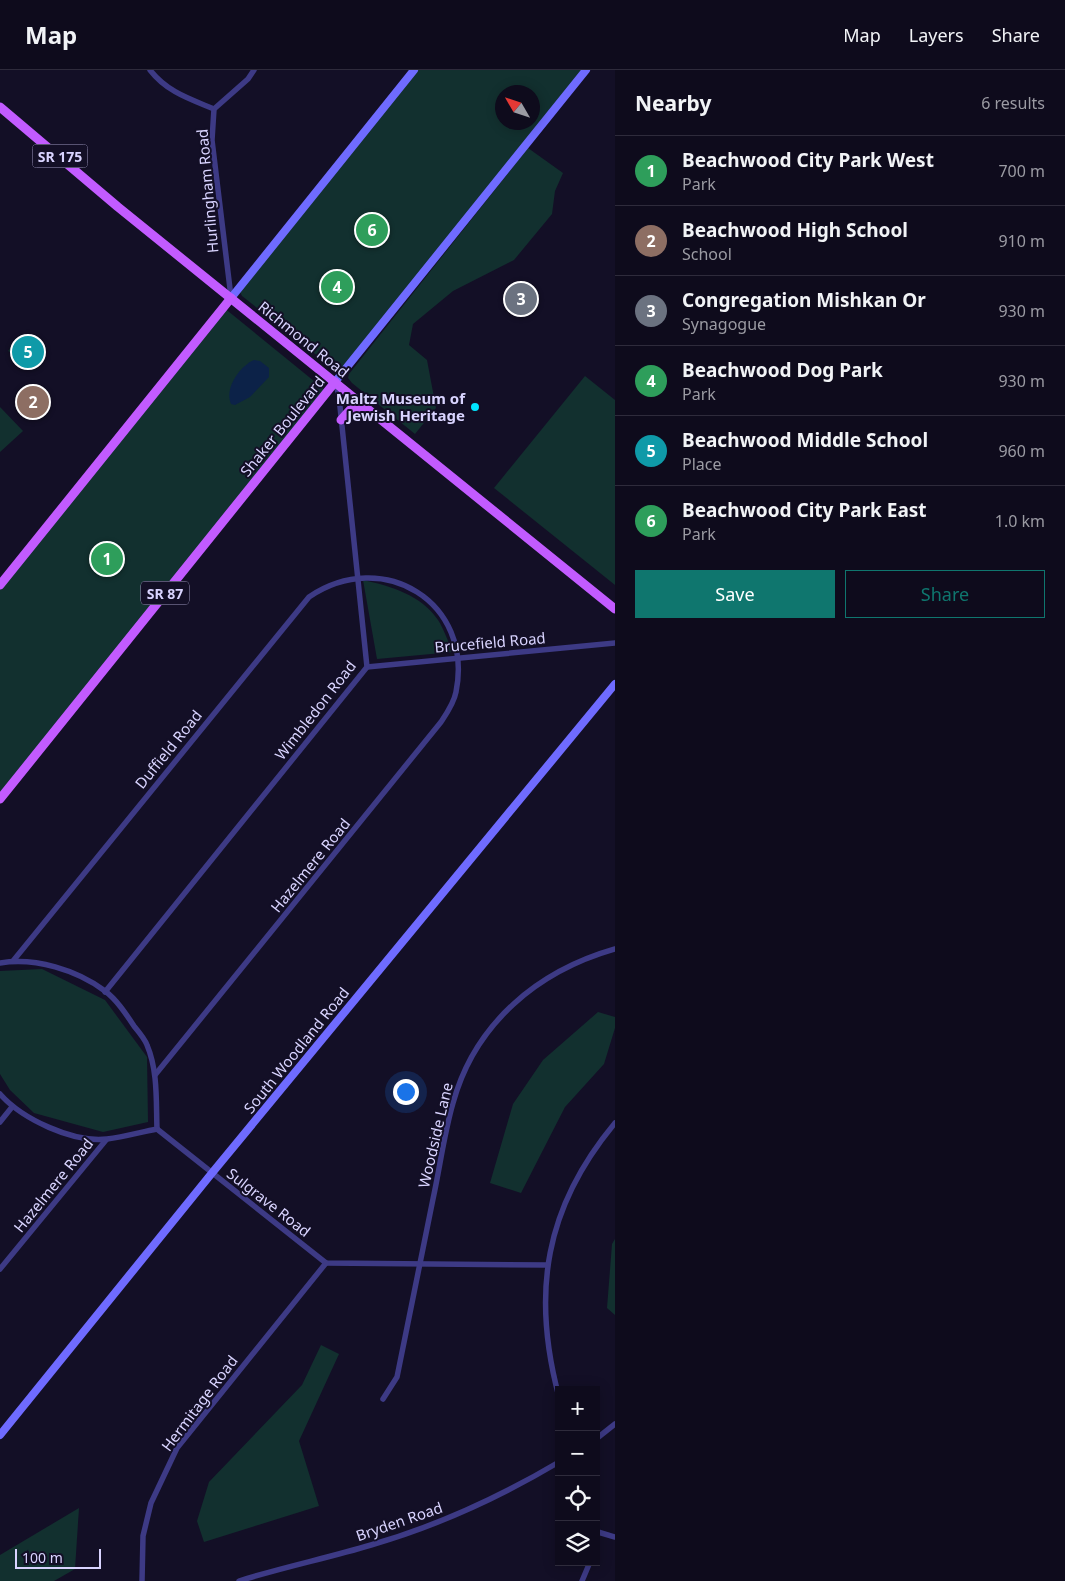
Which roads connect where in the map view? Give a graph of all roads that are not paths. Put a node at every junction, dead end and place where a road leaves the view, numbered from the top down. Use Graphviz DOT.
graph roads {
  1 [pos="150,70"];
  2 [pos="254,70"];
  3 [pos="414,70"];
  4 [pos="586,70"];
  5 [pos="0,107"];
  6 [pos="214,109"];
  7 [pos="231,298"];
  8 [pos="335,382"];
  9 [pos="367,408"];
  10 [pos="341,420"];
  11 [pos="359,577"];
  12 [pos="0,585"];
  13 [pos="615,609"];
  14 [pos="615,643"];
  15 [pos="458,658"];
  16 [pos="367,667"];
  17 [pos="615,684"];
  18 [pos="0,799"];
  19 [pos="615,949"];
  20 [pos="13,961"];
  21 [pos="0,963"];
  22 [pos="105,992"];
  23 [pos="155,1075"];
  24 [pos="0,1094"];
  25 [pos="12,1108"];
  26 [pos="0,1122"];
  27 [pos="615,1123"];
  28 [pos="157,1129"];
  29 [pos="106,1140"];
  30 [pos="212,1173"];
  31 [pos="326,1264"];
  32 [pos="420,1264"];
  33 [pos="547,1265"];
  34 [pos="0,1269"];
  35 [pos="556,1386"];
  36 [pos="383,1399"];
  37 [pos="615,1424"];
  38 [pos="0,1435"];
  39 [pos="600,1436"];
  40 [pos="555,1464"];
  41 [pos="600,1535"];
  42 [pos="615,1537"];
  43 [pos="588,1566"];
  44 [pos="142,1581"];
  45 [pos="239,1581"];
  46 [pos="582,1581"];
  1 -- 6 [label="street"];
  2 -- 6 [label="street, Hurlingham Road"];
  3 -- 7 [label="street"];
  4 -- 8 [label="street, Shaker Boulevard"];
  5 -- 7 [label="main road, Richmond Road / SR 175"];
  6 -- 7 [label="street, Hurlingham Road"];
  7 -- 8 [label="main road, Richmond Road"];
  7 -- 12 [label="main road"];
  8 -- 9 [label="main road, Richmond Road"];
  8 -- 10 [label="street, Wimbledon Road"];
  8 -- 18 [label="main road, Shaker Boulevard / SR 87"];
  9 -- 10 [label="main road"];
  9 -- 13 [label="main road, Richmond Road"];
  10 -- 11 [label="street, Wimbledon Road"];
  11 -- 15 [label="street, Duffield Road"];
  11 -- 16 [label="street, Wimbledon Road"];
  11 -- 20 [label="street, Duffield Road"];
  14 -- 15 [label="street, Brucefield Road"];
  15 -- 16 [label="street, Brucefield Road"];
  15 -- 23 [label="street, Hazelmere Road"];
  16 -- 22 [label="street, Wimbledon Road"];
  17 -- 30 [label="street, South Woodland Road"];
  19 -- 32 [label="street, Woodside Lane"];
  20 -- 21 [label="street"];
  20 -- 22 [label="street"];
  22 -- 23 [label="street"];
  23 -- 28 [label="street"];
  24 -- 25 [label="street"];
  25 -- 26 [label="street"];
  25 -- 29 [label="street"];
  27 -- 33 [label="street"];
  28 -- 29 [label="street"];
  28 -- 30 [label="street, Sulgrave Road"];
  29 -- 34 [label="street, Hazelmere Road"];
  30 -- 31 [label="street, Sulgrave Road"];
  30 -- 38 [label="street, South Woodland Road"];
  31 -- 32 [label="street"];
  31 -- 44 [label="street, Hermitage Road"];
  32 -- 33 [label="street"];
  32 -- 36 [label="street, Woodside Lane"];
  33 -- 35 [label="street"];
  37 -- 39 [label="street"];
  40 -- 45 [label="street, Bryden Road"];
  41 -- 42 [label="street"];
  43 -- 46 [label="street"];
}
